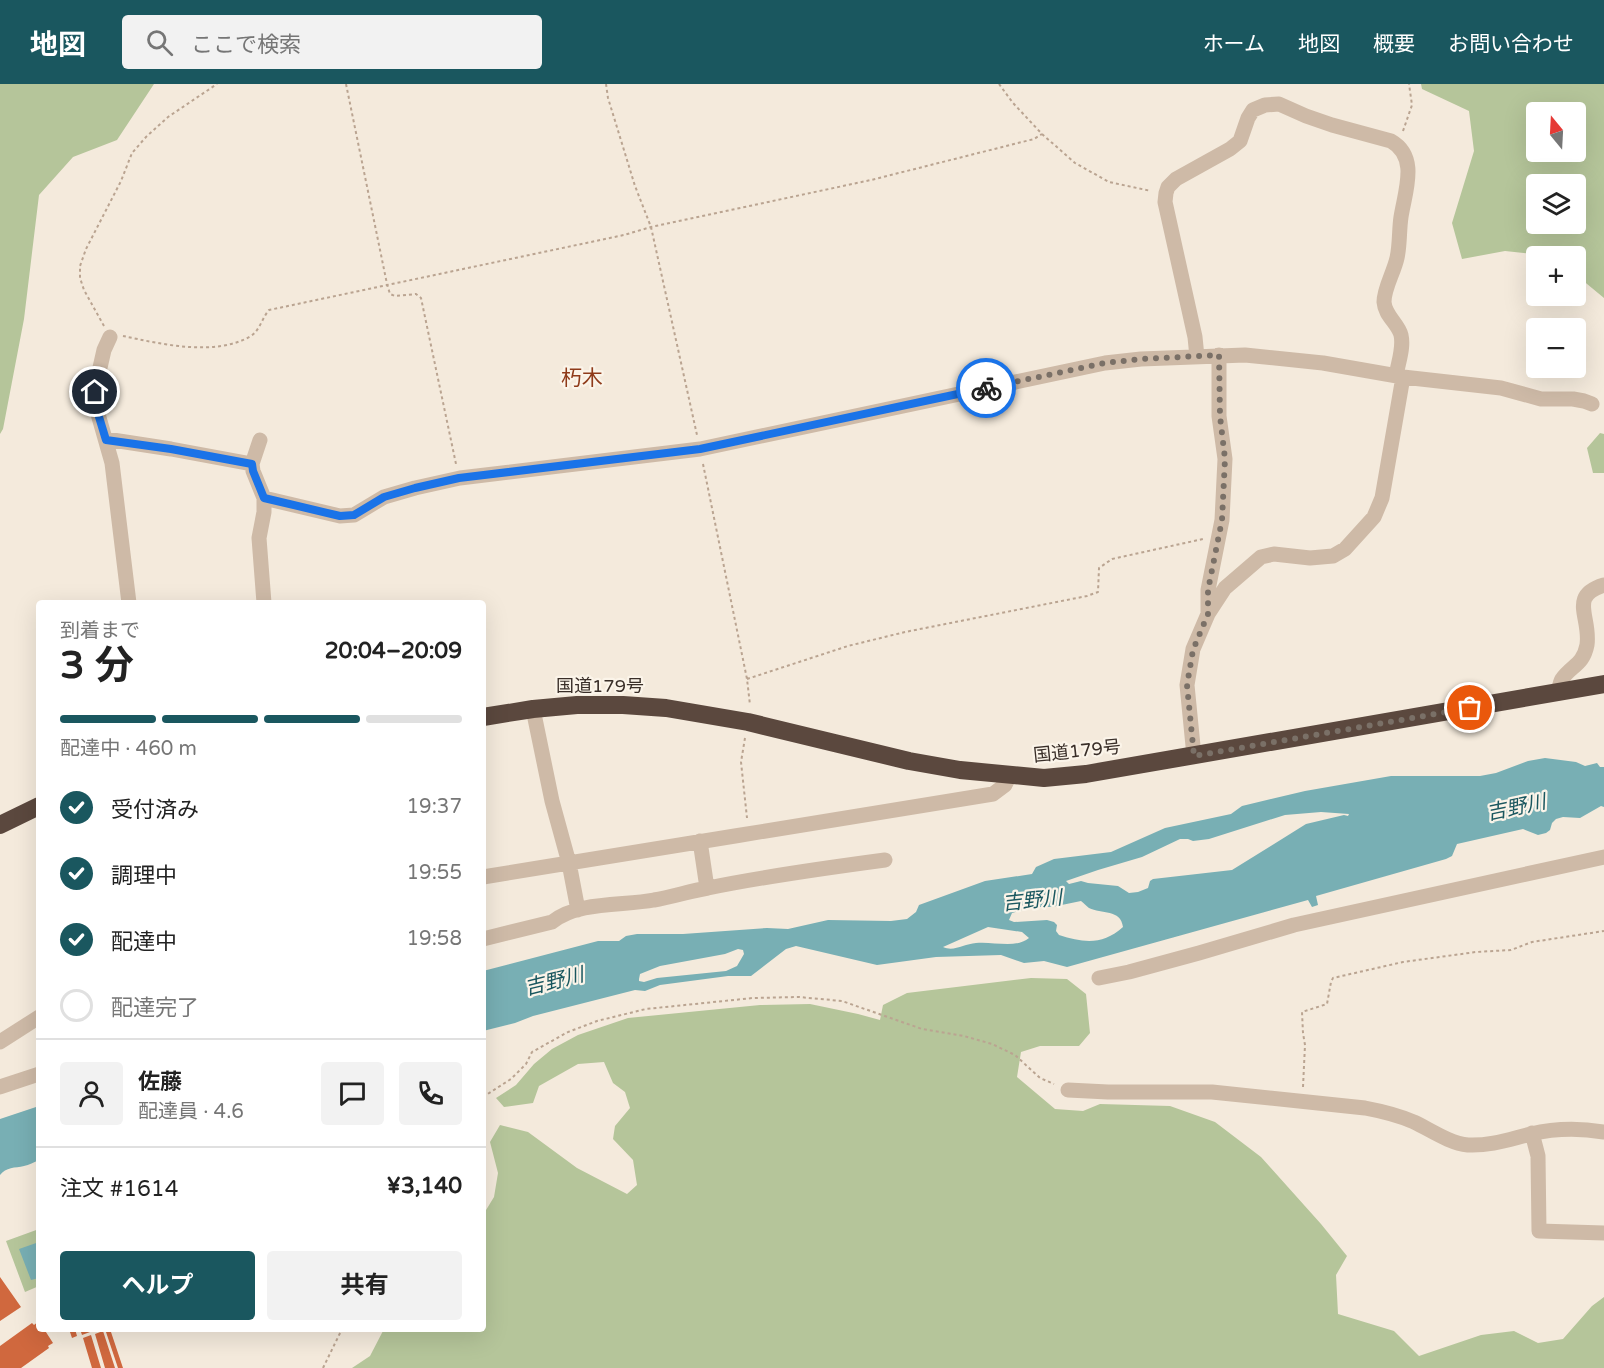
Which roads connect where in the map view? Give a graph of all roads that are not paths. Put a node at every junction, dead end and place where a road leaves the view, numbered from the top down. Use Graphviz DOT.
graph roads {
  1 [pos="110,337"];
  2 [pos="1219,355"];
  3 [pos="1197,357"];
  4 [pos="1399,377"];
  5 [pos="1592,404"];
  6 [pos="106,440"];
  7 [pos="260,440"];
  8 [pos="252,464"];
  9 [pos="264,498"];
  10 [pos="1604,585"];
  11 [pos="129,600"];
  12 [pos="264,600"];
  13 [pos="1208,614"];
  14 [pos="1604,684"];
  15 [pos="1558,693"];
  16 [pos="533,709"];
  17 [pos="486,717"];
  18 [pos="1194,756"];
  19 [pos="1010,776"];
  20 [pos="36,807"];
  21 [pos="0,825"];
  22 [pos="700,842"];
  23 [pos="1604,857"];
  24 [pos="885,860"];
  25 [pos="569,863"];
  26 [pos="486,877"];
  27 [pos="707,888"];
  28 [pos="578,910"];
  29 [pos="486,938"];
  30 [pos="1099,978"];
  31 [pos="36,1019"];
  32 [pos="0,1042"];
  33 [pos="36,1075"];
  34 [pos="0,1087"];
  35 [pos="1068,1090"];
  36 [pos="1604,1132"];
  37 [pos="1532,1133"];
  38 [pos="1604,1233"];
  1 -- 6 [label="street"];
  2 -- 3 [label="street"];
  2 -- 4 [label="street"];
  2 -- 13 [label="street"];
  3 -- 4 [label="street"];
  3 -- 9 [label="street"];
  4 -- 5 [label="street"];
  4 -- 13 [label="street"];
  6 -- 8 [label="street"];
  6 -- 11 [label="street"];
  7 -- 8 [label="street"];
  8 -- 9 [label="street"];
  9 -- 12 [label="street"];
  10 -- 15 [label="street"];
  13 -- 18 [label="street"];
  14 -- 15 [label="highway, 国道179号"];
  15 -- 18 [label="highway, 国道179号"];
  16 -- 17 [label="highway, 国道179号"];
  16 -- 19 [label="highway, 国道179号"];
  16 -- 25 [label="street"];
  18 -- 19 [label="highway, 国道179号"];
  19 -- 22 [label="street"];
  20 -- 21 [label="highway"];
  22 -- 25 [label="street"];
  22 -- 27 [label="street"];
  23 -- 30 [label="street"];
  24 -- 27 [label="street"];
  25 -- 26 [label="street"];
  25 -- 28 [label="street"];
  27 -- 28 [label="street"];
  28 -- 29 [label="street"];
  31 -- 32 [label="street"];
  33 -- 34 [label="street"];
  35 -- 37 [label="street"];
  36 -- 37 [label="street"];
  37 -- 38 [label="street"];
}
